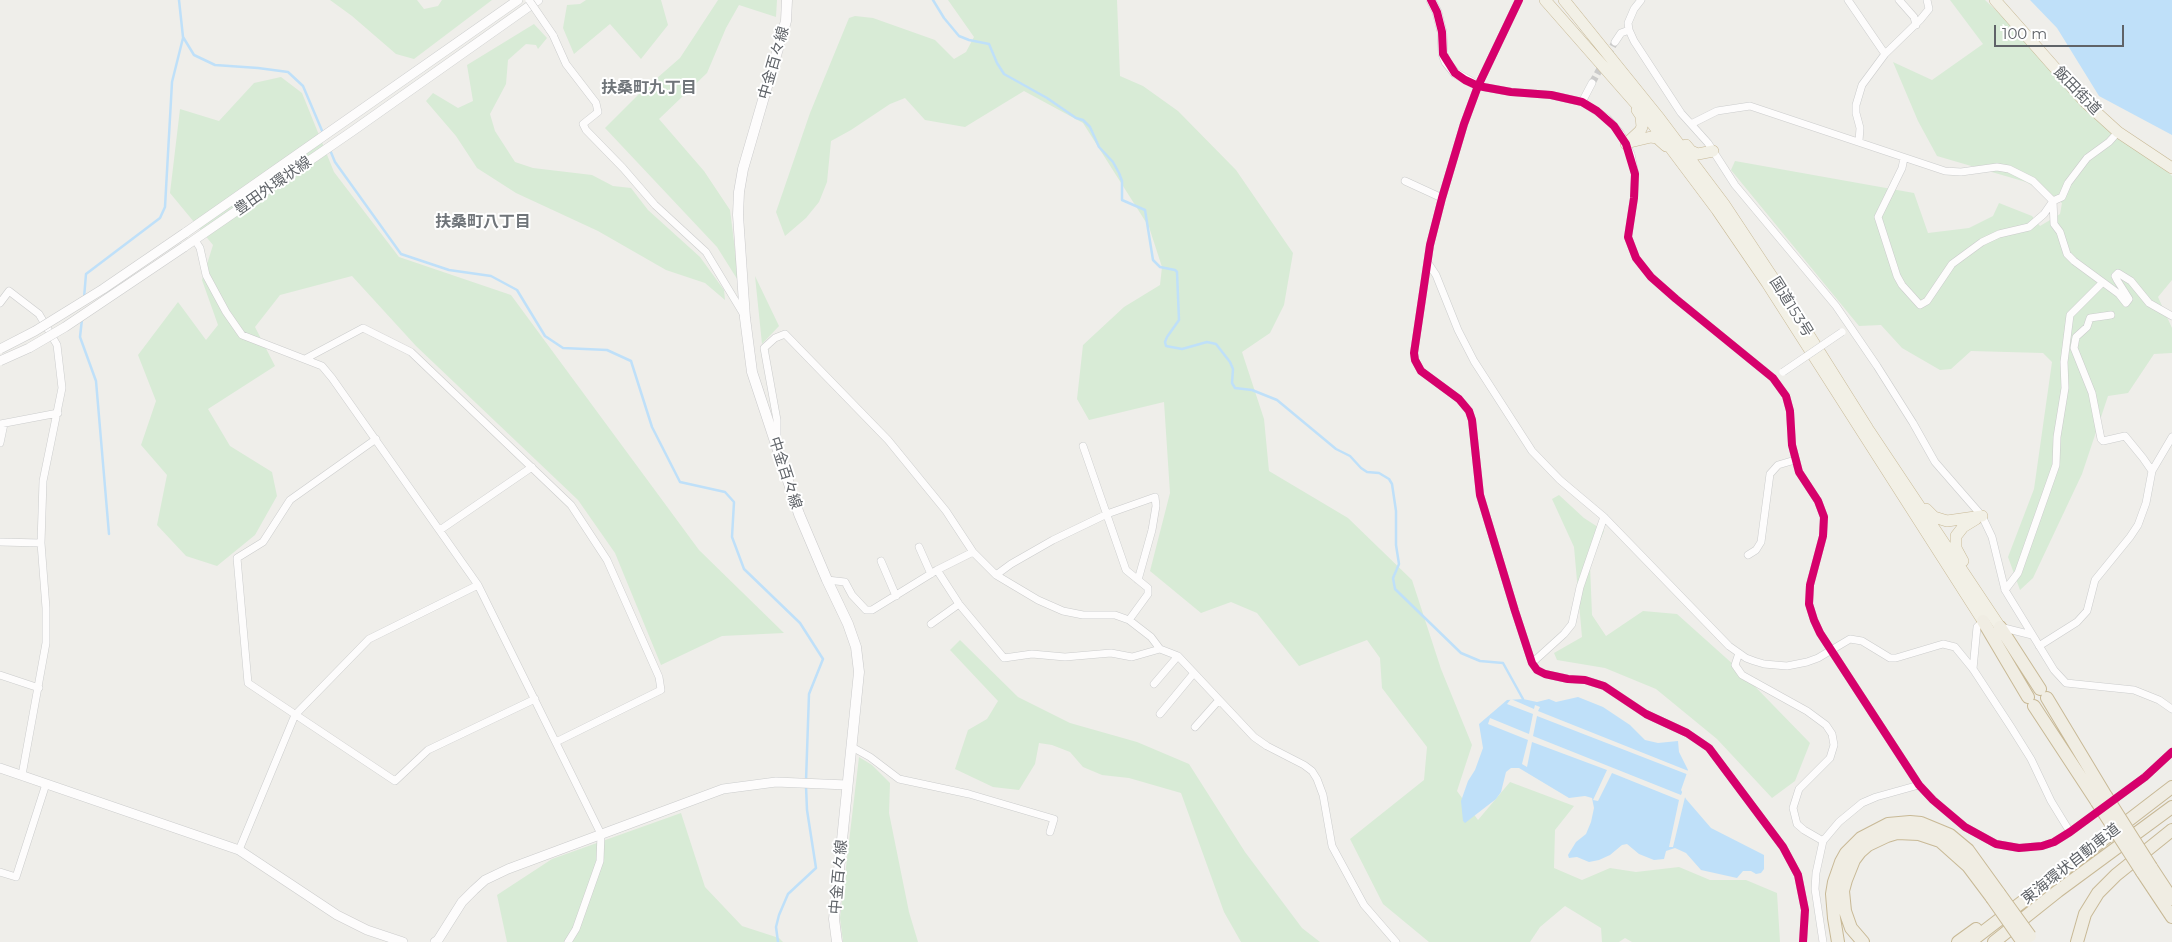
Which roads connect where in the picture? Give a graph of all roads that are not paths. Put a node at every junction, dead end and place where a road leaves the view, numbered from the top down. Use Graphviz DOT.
graph roads {
  1 [pos="508,0"];
  2 [pos="518,0"];
  3 [pos="529,0"];
  4 [pos="538,0"];
  5 [pos="787,0"];
  6 [pos="1431,0"];
  7 [pos="1519,0"];
  8 [pos="1545,0"];
  9 [pos="1564,0"];
  10 [pos="1641,0"];
  11 [pos="1849,0"];
  12 [pos="1899,0"];
  13 [pos="1927,0"];
  14 [pos="1995,0"];
  15 [pos="484,22"];
  16 [pos="1916,25"];
  17 [pos="1629,30"];
  18 [pos="1615,42"];
  19 [pos="1885,54"];
  20 [pos="1606,68"];
  21 [pos="1592,83"];
  22 [pos="1478,86"];
  23 [pos="1582,102"];
  24 [pos="1660,119"];
  25 [pos="1690,124"];
  26 [pos="2118,132"];
  27 [pos="1859,141"];
  28 [pos="1626,144"];
  29 [pos="1713,151"];
  30 [pos="1904,158"];
  31 [pos="1686,167"];
  32 [pos="2172,168"];
  33 [pos="1405,181"];
  34 [pos="1442,198"];
  35 [pos="2052,201"];
  36 [pos="195,240"];
  37 [pos="1428,263"];
  38 [pos="2102,282"];
  39 [pos="0,303"];
  40 [pos="2110,315"];
  41 [pos="2172,316"];
  42 [pos="745,318"];
  43 [pos="1850,326"];
  44 [pos="0,349"];
  45 [pos="305,359"];
  46 [pos="0,361"];
  47 [pos="1773,378"];
  48 [pos="58,413"];
  49 [pos="2,424"];
  50 [pos="1868,428"];
  51 [pos="2172,437"];
  52 [pos="376,439"];
  53 [pos="0,443"];
  54 [pos="776,446"];
  55 [pos="1083,446"];
  56 [pos="1795,460"];
  57 [pos="532,467"];
  58 [pos="2152,471"];
  59 [pos="1107,514"];
  60 [pos="1982,516"];
  61 [pos="1604,517"];
  62 [pos="440,530"];
  63 [pos="0,542"];
  64 [pos="41,543"];
  65 [pos="919,547"];
  66 [pos="973,552"];
  67 [pos="1748,555"];
  68 [pos="881,561"];
  69 [pos="934,572"];
  70 [pos="996,575"];
  71 [pos="826,580"];
  72 [pos="1138,580"];
  73 [pos="478,585"];
  74 [pos="2005,590"];
  75 [pos="896,596"];
  76 [pos="959,604"];
  77 [pos="1129,620"];
  78 [pos="1983,621"];
  79 [pos="930,624"];
  80 [pos="2000,627"];
  81 [pos="2032,635"];
  82 [pos="2039,646"];
  83 [pos="1160,649"];
  84 [pos="1831,650"];
  85 [pos="1739,653"];
  86 [pos="1178,656"];
  87 [pos="1532,662"];
  88 [pos="1973,669"];
  89 [pos="1194,673"];
  90 [pos="0,675"];
  91 [pos="1154,684"];
  92 [pos="39,688"];
  93 [pos="535,699"];
  94 [pos="1219,700"];
  95 [pos="2172,709"];
  96 [pos="1160,714"];
  97 [pos="295,715"];
  98 [pos="1195,727"];
  99 [pos="556,742"];
  100 [pos="852,748"];
  101 [pos="2172,752"];
  102 [pos="1,770"];
  103 [pos="22,775"];
  104 [pos="46,784"];
  105 [pos="847,785"];
  106 [pos="1920,785"];
  107 [pos="2172,787"];
  108 [pos="2101,799"];
  109 [pos="2172,806"];
  110 [pos="2136,814"];
  111 [pos="2172,830"];
  112 [pos="1050,832"];
  113 [pos="2070,832"];
  114 [pos="601,834"];
  115 [pos="1823,841"];
  116 [pos="239,850"];
  117 [pos="2147,870"];
  118 [pos="0,872"];
  119 [pos="2156,894"];
  120 [pos="1996,896"];
  121 [pos="2172,899"];
  122 [pos="2172,917"];
  123 [pos="2172,923"];
  124 [pos="2027,940"];
  125 [pos="403,942"];
  126 [pos="435,942"];
  127 [pos="568,942"];
  128 [pos="836,942"];
  129 [pos="1396,942"];
  130 [pos="1803,942"];
  131 [pos="1823,942"];
  132 [pos="1838,942"];
  133 [pos="1862,942"];
  134 [pos="1958,942"];
  135 [pos="1970,942"];
  136 [pos="1994,942"];
  137 [pos="2077,942"];
  1 -- 15 [label="street"];
  2 -- 15 [label="street, 豊田外環状線"];
  3 -- 42 [label="street, bridge"];
  4 -- 36 [label="street, 豊田外環状線"];
  5 -- 42 [label="main road, 中金百々線"];
  6 -- 22 [label="street"];
  7 -- 22 [label="street"];
  8 -- 20 [label="highway, 国道153号"];
  9 -- 24 [label="highway, 国道153号"];
  10 -- 17 [label="street"];
  11 -- 19 [label="street"];
  12 -- 16 [label="street"];
  13 -- 16 [label="street"];
  14 -- 26 [label="highway, 飯田街道"];
  15 -- 44 [label="street, 豊田外環状線, bridge"];
  16 -- 19 [label="street"];
  17 -- 18 [label="street"];
  17 -- 25 [label="street"];
  19 -- 27 [label="street"];
  20 -- 28 [label="highway"];
  20 -- 31 [label="highway, 国道153号"];
  21 -- 23 [label="street"];
  22 -- 23 [label="street"];
  22 -- 34 [label="street"];
  23 -- 28 [label="street"];
  24 -- 29 [label="highway"];
  24 -- 50 [label="highway, 国道153号"];
  25 -- 27 [label="street"];
  25 -- 29 [label="street"];
  26 -- 32 [label="highway, 飯田街道"];
  26 -- 35 [label="street"];
  27 -- 30 [label="street"];
  28 -- 31 [label="highway"];
  28 -- 47 [label="street"];
  29 -- 43 [label="street"];
  30 -- 35 [label="street"];
  30 -- 35 [label="street"];
  31 -- 78 [label="highway, 国道153号"];
  33 -- 34 [label="street"];
  34 -- 37 [label="street"];
  35 -- 38 [label="street"];
  36 -- 45 [label="street"];
  36 -- 46 [label="street, 豊田外環状線, bridge"];
  37 -- 61 [label="street"];
  37 -- 87 [label="street"];
  38 -- 41 [label="street"];
  38 -- 74 [label="street"];
  39 -- 48 [label="street"];
  40 -- 58 [label="street"];
  42 -- 54 [label="main road, 中金百々線"];
  43 -- 47 [label="street, bridge"];
  43 -- 60 [label="street"];
  45 -- 52 [label="street"];
  45 -- 57 [label="street"];
  47 -- 56 [label="street"];
  48 -- 49 [label="street"];
  48 -- 64 [label="street"];
  49 -- 53 [label="street"];
  50 -- 60 [label="highway"];
  50 -- 80 [label="highway, 国道153号"];
  51 -- 58 [label="street"];
  52 -- 62 [label="street"];
  52 -- 97 [label="street"];
  54 -- 66 [label="street"];
  54 -- 71 [label="main road, 中金百々線"];
  55 -- 59 [label="street"];
  56 -- 67 [label="street"];
  56 -- 84 [label="street"];
  57 -- 62 [label="street"];
  57 -- 99 [label="street"];
  58 -- 82 [label="street"];
  59 -- 70 [label="street"];
  59 -- 72 [label="street"];
  59 -- 72 [label="street"];
  60 -- 74 [label="street"];
  60 -- 80 [label="highway"];
  61 -- 85 [label="street"];
  61 -- 87 [label="street"];
  62 -- 73 [label="street"];
  63 -- 64 [label="street"];
  64 -- 92 [label="street"];
  65 -- 69 [label="street"];
  66 -- 69 [label="street"];
  66 -- 70 [label="street"];
  68 -- 75 [label="street"];
  69 -- 75 [label="street"];
  69 -- 76 [label="street"];
  70 -- 77 [label="street"];
  71 -- 75 [label="street"];
  71 -- 100 [label="main road, 中金百々線"];
  72 -- 77 [label="street"];
  73 -- 93 [label="street"];
  73 -- 97 [label="street"];
  74 -- 81 [label="street"];
  76 -- 79 [label="street"];
  76 -- 83 [label="street"];
  77 -- 83 [label="street"];
  78 -- 88 [label="street"];
  78 -- 108 [label="highway"];
  80 -- 81 [label="street"];
  80 -- 108 [label="highway"];
  81 -- 82 [label="street"];
  82 -- 95 [label="street"];
  83 -- 86 [label="street"];
  84 -- 85 [label="street"];
  84 -- 88 [label="street"];
  84 -- 106 [label="street"];
  85 -- 115 [label="street"];
  86 -- 89 [label="street"];
  86 -- 91 [label="street"];
  87 -- 130 [label="street"];
  88 -- 113 [label="street"];
  89 -- 94 [label="street"];
  89 -- 96 [label="street"];
  90 -- 92 [label="street"];
  92 -- 103 [label="street"];
  93 -- 97 [label="street"];
  93 -- 99 [label="street"];
  94 -- 98 [label="street"];
  94 -- 129 [label="street"];
  97 -- 116 [label="street"];
  99 -- 114 [label="street"];
  100 -- 105 [label="main road, 中金百々線"];
  100 -- 112 [label="street"];
  101 -- 113 [label="street"];
  102 -- 103 [label="street"];
  103 -- 104 [label="street"];
  104 -- 116 [label="street"];
  104 -- 118 [label="street"];
  105 -- 114 [label="street"];
  105 -- 128 [label="main road, 中金百々線"];
  106 -- 113 [label="street"];
  106 -- 115 [label="street"];
  107 -- 110 [label="highway, 東海環状自動車道"];
  108 -- 117 [label="highway, bridge"];
  109 -- 136 [label="highway, 東海環状自動車道"];
  110 -- 134 [label="highway"];
  110 -- 135 [label="highway, 東海環状自動車道"];
  111 -- 137 [label="highway"];
  114 -- 126 [label="street"];
  114 -- 127 [label="street"];
  115 -- 131 [label="street"];
  116 -- 125 [label="street"];
  117 -- 119 [label="highway"];
  117 -- 121 [label="highway"];
  119 -- 122 [label="highway"];
  119 -- 123 [label="highway"];
  120 -- 124 [label="highway, bridge"];
  120 -- 132 [label="highway"];
  120 -- 133 [label="highway"];
}
